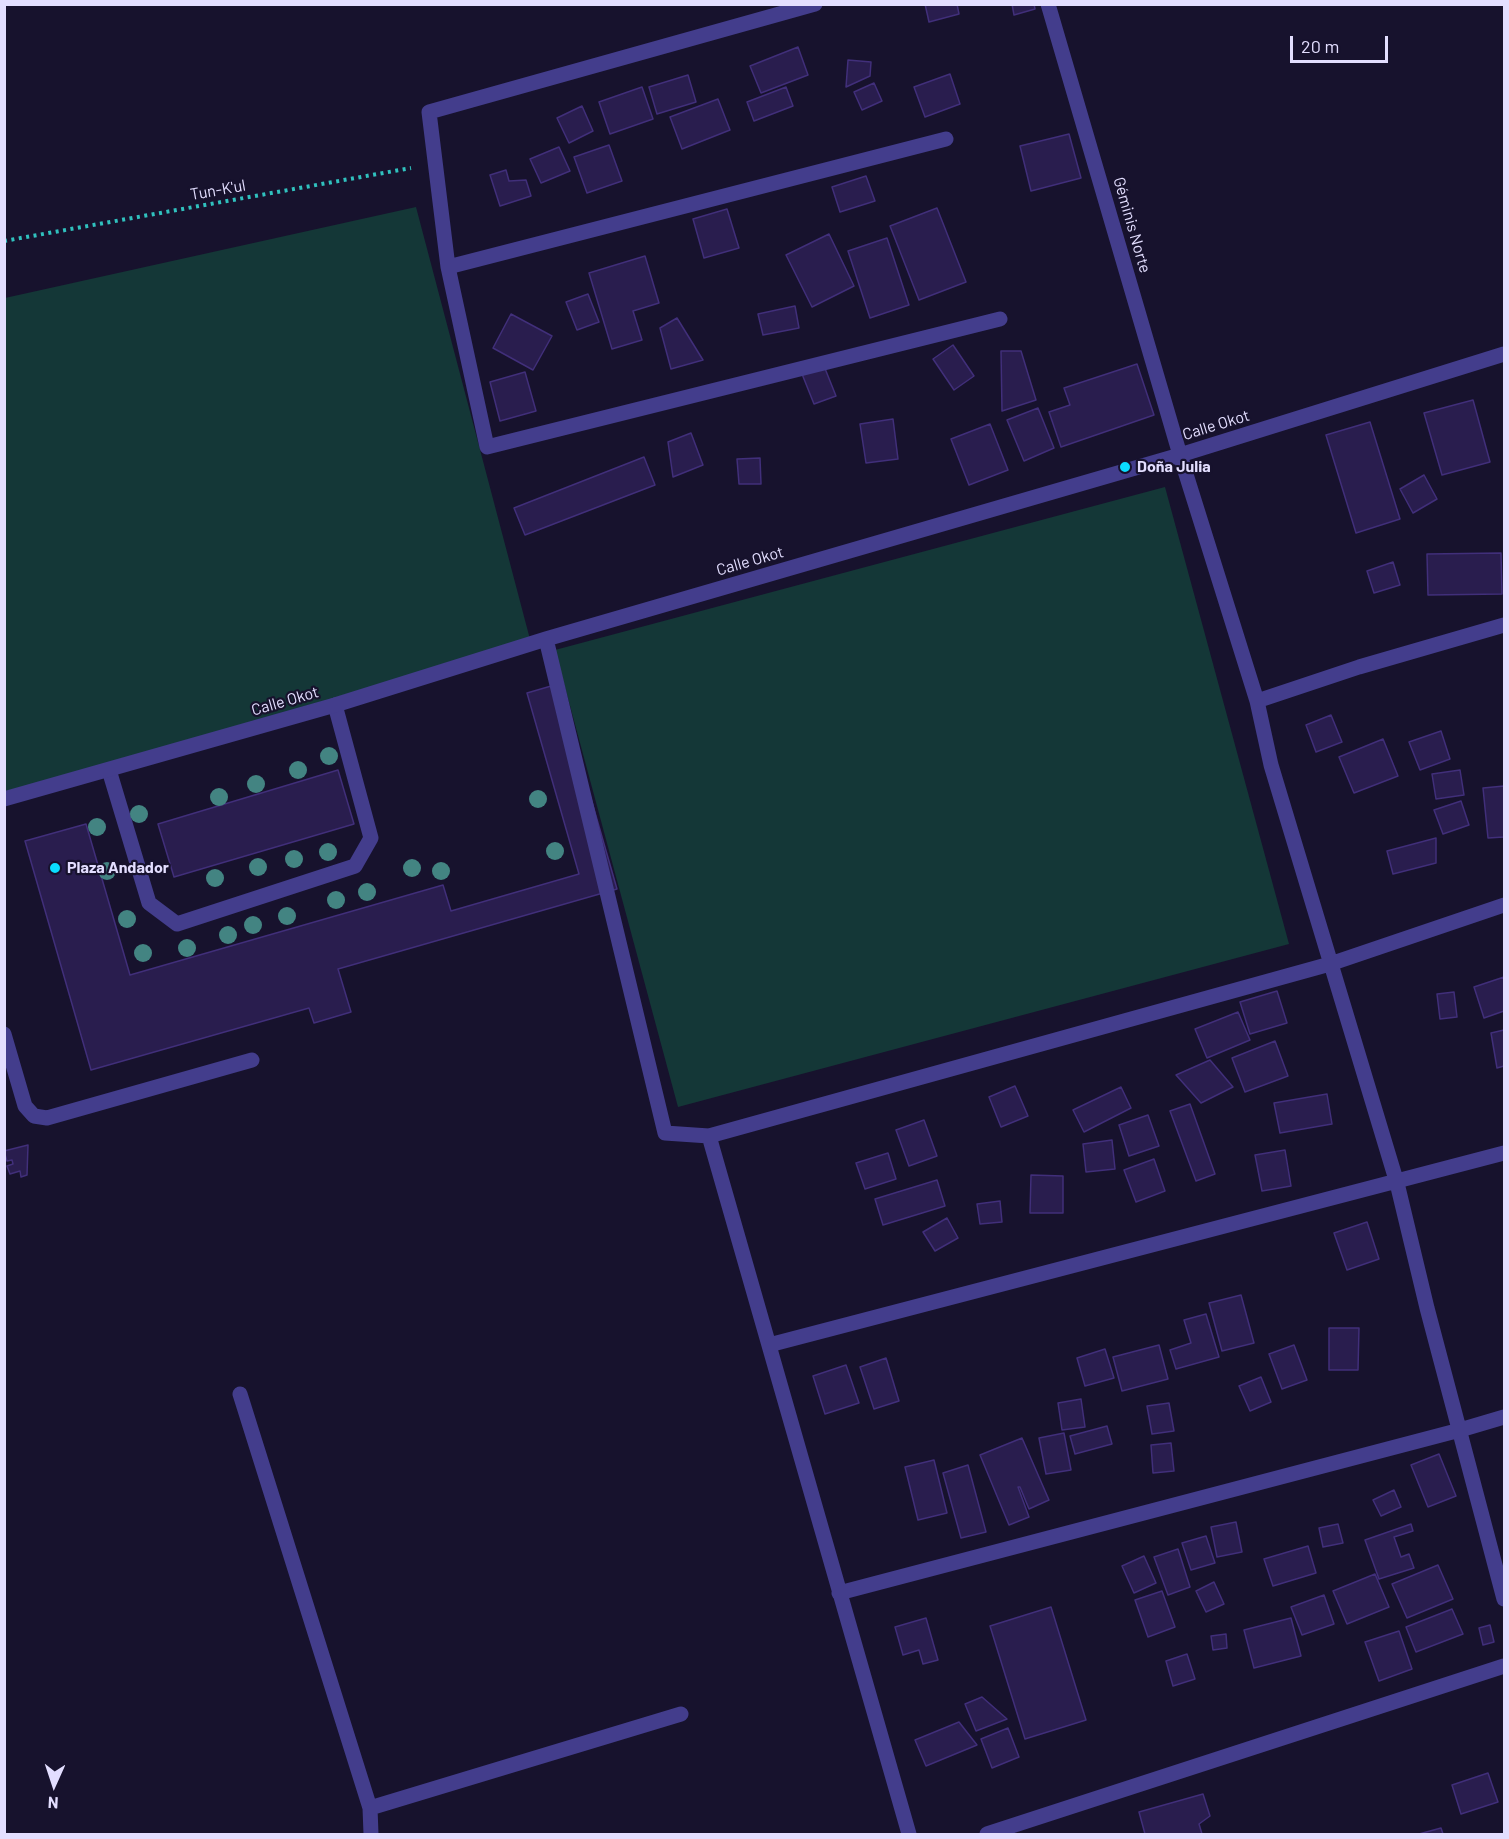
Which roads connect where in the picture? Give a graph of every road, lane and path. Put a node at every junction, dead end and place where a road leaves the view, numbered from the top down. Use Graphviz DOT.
graph roads {
  1 [pos="815,4"];
  2 [pos="1048,4"];
  3 [pos="946,139"];
  4 [pos="435,163"];
  5 [pos="4,241"];
  6 [pos="448,267"];
  7 [pos="1000,319"];
  8 [pos="1504,354"];
  9 [pos="1180,455"];
  10 [pos="1504,626"];
  11 [pos="546,639"];
  12 [pos="1257,701"];
  13 [pos="335,705"];
  14 [pos="109,770"];
  15 [pos="4,799"];
  16 [pos="1504,905"];
  17 [pos="1330,964"];
  18 [pos="4,1034"];
  19 [pos="252,1060"];
  20 [pos="709,1137"];
  21 [pos="1504,1153"];
  22 [pos="1396,1183"];
  23 [pos="769,1345"];
  24 [pos="240,1394"];
  25 [pos="1504,1417"];
  26 [pos="1460,1430"];
  27 [pos="839,1593"];
  28 [pos="1504,1599"];
  29 [pos="1504,1666"];
  30 [pos="681,1714"];
  31 [pos="370,1808"];
  32 [pos="371,1834"];
  33 [pos="909,1834"];
  34 [pos="987,1834"];
  1 -- 4 [label="street"];
  2 -- 9 [label="street, Géminis Norte"];
  3 -- 6 [label="street"];
  4 -- 5 [label="path, Tun-K'ul"];
  4 -- 6 [label="street"];
  6 -- 7 [label="street"];
  8 -- 9 [label="street, Calle Okot"];
  9 -- 11 [label="street, Calle Okot"];
  9 -- 12 [label="street, Géminis Norte"];
  10 -- 12 [label="street"];
  11 -- 13 [label="street, Calle Okot"];
  11 -- 20 [label="street"];
  12 -- 17 [label="street, Géminis Norte"];
  13 -- 14 [label="street, Calle Okot"];
  13 -- 14 [label="street"];
  14 -- 15 [label="street, Calle Okot"];
  16 -- 17 [label="street"];
  17 -- 20 [label="street"];
  17 -- 22 [label="street, Géminis Norte"];
  18 -- 19 [label="street"];
  20 -- 23 [label="street"];
  21 -- 22 [label="street"];
  22 -- 23 [label="street"];
  22 -- 26 [label="street, Géminis Norte"];
  23 -- 27 [label="street"];
  24 -- 31 [label="street"];
  25 -- 26 [label="street"];
  26 -- 27 [label="street"];
  26 -- 28 [label="street, Géminis Norte"];
  27 -- 33 [label="street"];
  29 -- 34 [label="street"];
  30 -- 31 [label="street"];
  31 -- 32 [label="street"];
}
